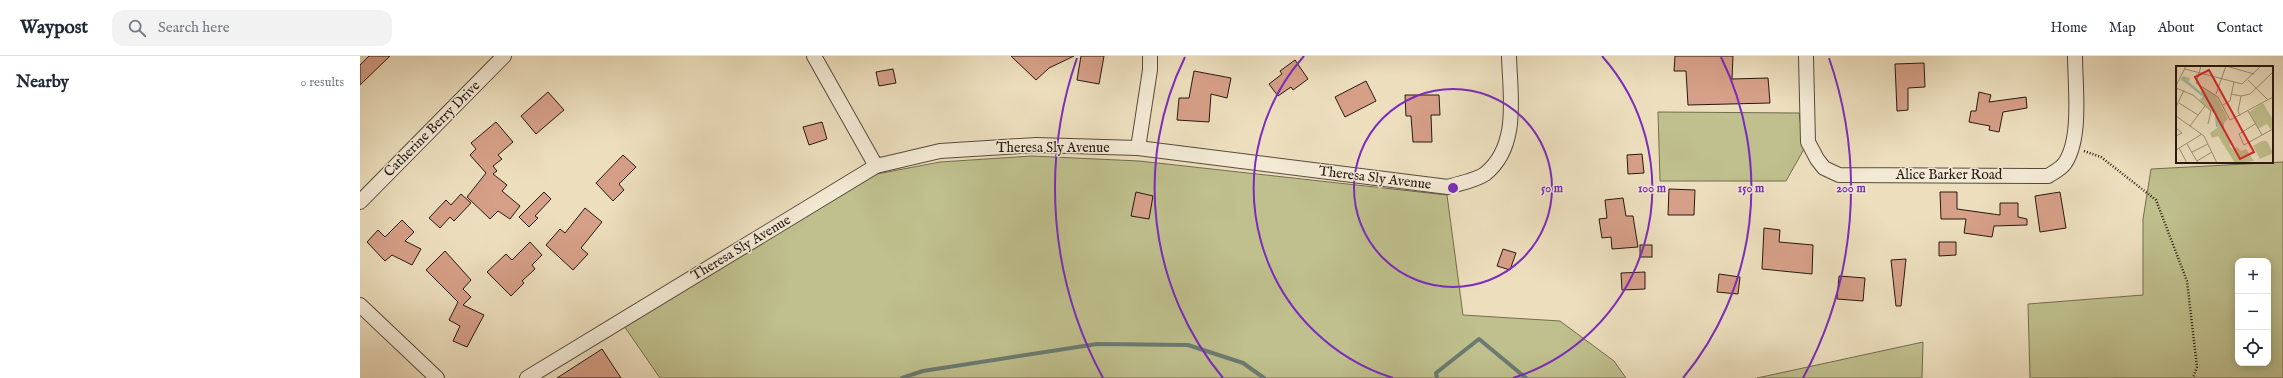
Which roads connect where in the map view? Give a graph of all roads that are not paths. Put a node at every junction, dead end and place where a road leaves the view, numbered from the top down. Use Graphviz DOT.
graph roads {
  1 [pos="504,56"];
  2 [pos="814,56"];
  3 [pos="1150,56"];
  4 [pos="1509,56"];
  5 [pos="1806,56"];
  6 [pos="2075,56"];
  7 [pos="1138,148"];
  8 [pos="876,166"];
  9 [pos="360,202"];
  10 [pos="360,305"];
  11 [pos="437,378"];
  12 [pos="527,378"];
  1 -- 9 [label="street, Catherine Berry Drive"];
  2 -- 8 [label="street"];
  3 -- 7 [label="street"];
  4 -- 7 [label="street, Theresa Sly Avenue"];
  5 -- 6 [label="street, Alice Barker Road"];
  7 -- 8 [label="street, Theresa Sly Avenue"];
  8 -- 12 [label="street, Theresa Sly Avenue"];
  10 -- 11 [label="street"];
}
